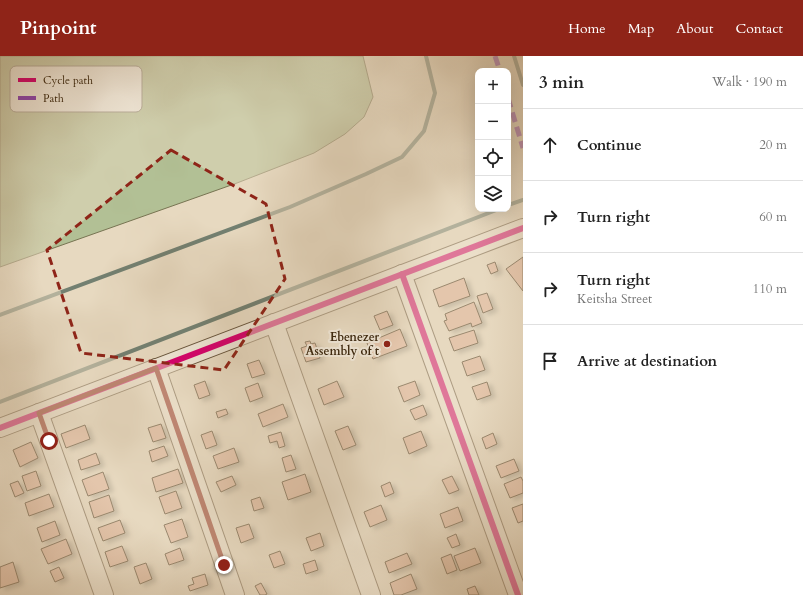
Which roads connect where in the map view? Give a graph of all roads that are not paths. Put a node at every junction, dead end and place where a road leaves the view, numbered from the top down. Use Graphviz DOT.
graph roads {
  1 [pos="523,228"];
  2 [pos="402,274"];
  3 [pos="274,323"];
  4 [pos="156,368"];
  5 [pos="39,413"];
  6 [pos="0,428"];
  7 [pos="104,595"];
  8 [pos="235,595"];
  9 [pos="371,595"];
  10 [pos="518,595"];
  1 -- 2 [label="street"];
  2 -- 3 [label="street"];
  2 -- 10 [label="street"];
  3 -- 4 [label="street"];
  3 -- 9 [label="street"];
  4 -- 5 [label="street"];
  4 -- 8 [label="street"];
  5 -- 6 [label="street"];
  5 -- 7 [label="street"];
}
